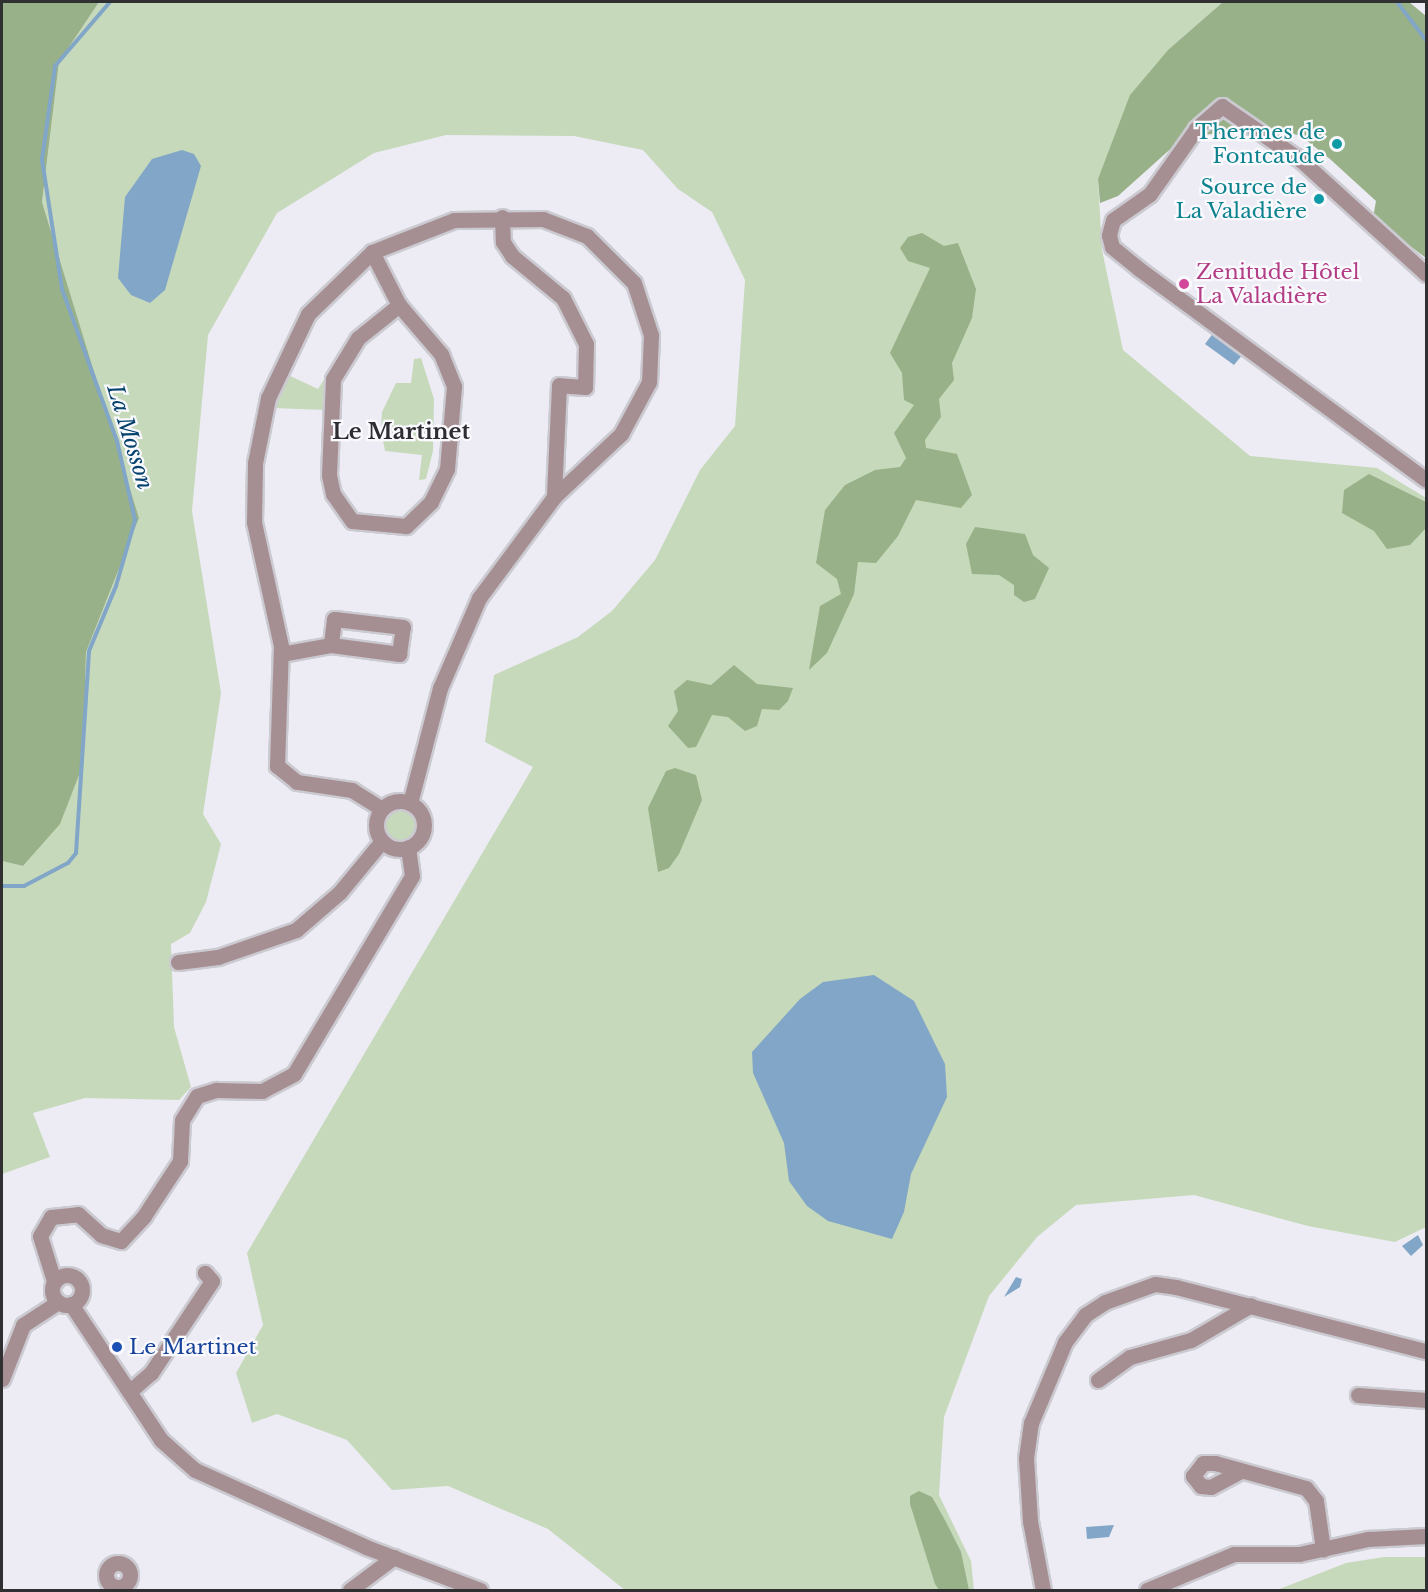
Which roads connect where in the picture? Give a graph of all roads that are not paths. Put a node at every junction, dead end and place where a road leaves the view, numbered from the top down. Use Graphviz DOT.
graph roads {
  1 [pos="502,217"];
  2 [pos="372,252"];
  3 [pos="1426,274"];
  4 [pos="399,306"];
  5 [pos="1426,480"];
  6 [pos="554,497"];
  7 [pos="331,645"];
  8 [pos="281,654"];
  9 [pos="410,803"];
  10 [pos="382,809"];
  11 [pos="382,841"];
  12 [pos="408,847"];
  13 [pos="178,962"];
  14 [pos="205,1274"];
  15 [pos="59,1291"];
  16 [pos="1251,1305"];
  17 [pos="1426,1351"];
  18 [pos="2,1379"];
  19 [pos="1098,1380"];
  20 [pos="130,1391"];
  21 [pos="1358,1395"];
  22 [pos="1426,1400"];
  23 [pos="1241,1472"];
  24 [pos="1426,1536"];
  25 [pos="1323,1549"];
  26 [pos="394,1557"];
  27 [pos="350,1590"];
  28 [pos="480,1590"];
  29 [pos="1043,1590"];
  30 [pos="1147,1590"];
  1 -- 2 [label="street"];
  1 -- 6 [label="street"];
  1 -- 6 [label="street"];
  2 -- 4 [label="street"];
  2 -- 8 [label="street"];
  3 -- 5 [label="street"];
  4 -- 4 [label="street"];
  6 -- 9 [label="street"];
  7 -- 7 [label="street"];
  7 -- 8 [label="street"];
  8 -- 10 [label="street"];
  9 -- 10 [label="street"];
  9 -- 12 [label="street"];
  10 -- 11 [label="street"];
  11 -- 12 [label="street"];
  11 -- 13 [label="street"];
  12 -- 15 [label="street"];
  14 -- 20 [label="street"];
  15 -- 18 [label="street"];
  15 -- 20 [label="street"];
  16 -- 17 [label="street"];
  16 -- 19 [label="street"];
  16 -- 29 [label="street"];
  20 -- 26 [label="street"];
  21 -- 22 [label="street"];
  23 -- 25 [label="street"];
  24 -- 25 [label="street"];
  25 -- 30 [label="street"];
  26 -- 27 [label="street"];
  26 -- 28 [label="street"];
}
